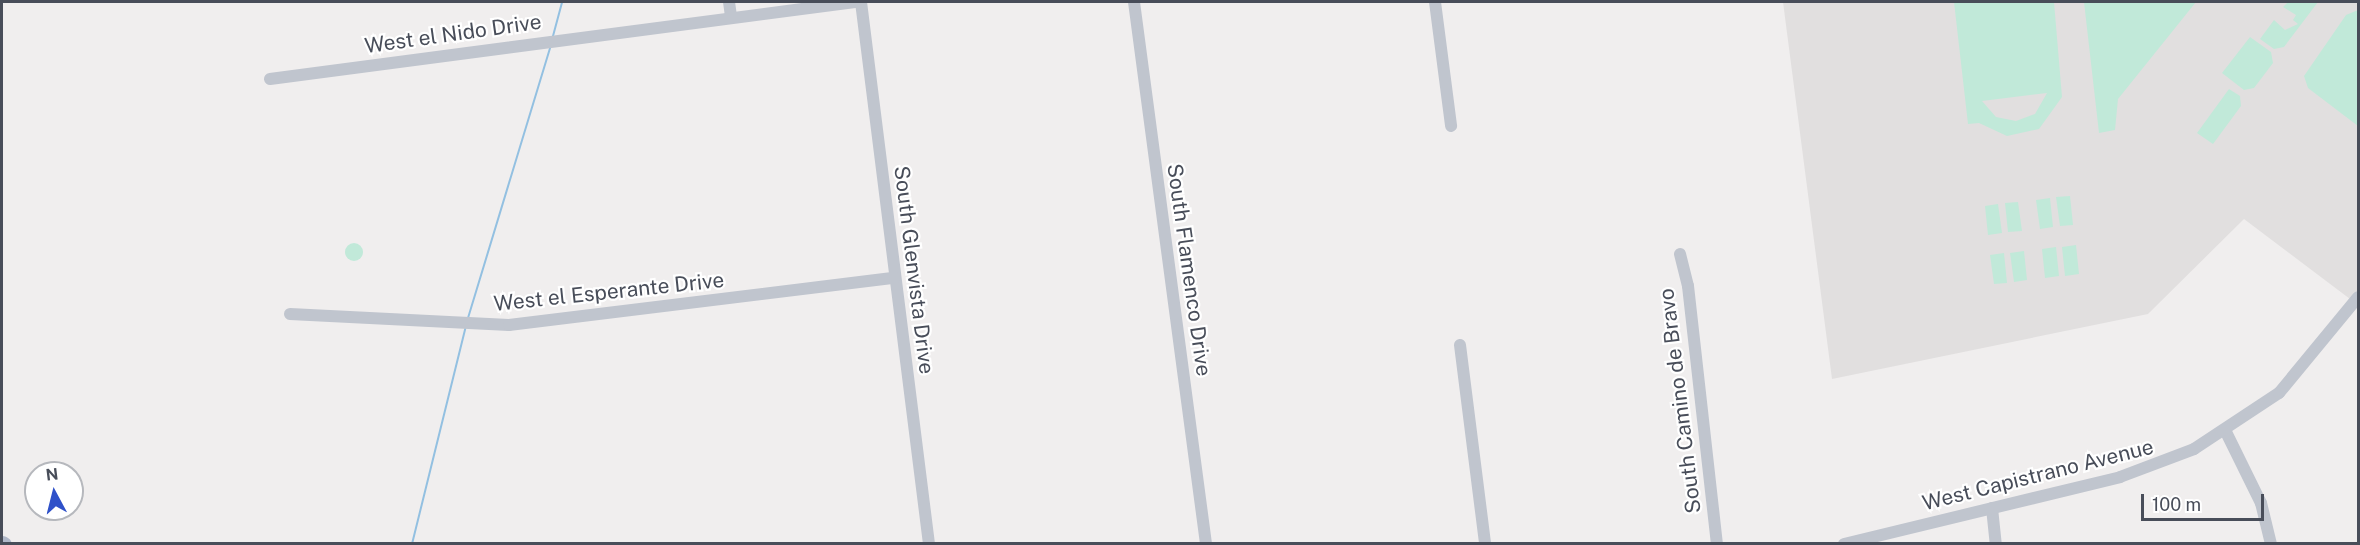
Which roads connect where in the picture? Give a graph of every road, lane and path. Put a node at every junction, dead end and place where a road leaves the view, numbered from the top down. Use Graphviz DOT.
graph roads {
  1 [pos="729,2"];
  2 [pos="855,2"];
  3 [pos="861,2"];
  4 [pos="1134,2"];
  5 [pos="1435,2"];
  6 [pos="731,15"];
  7 [pos="270,79"];
  8 [pos="1451,126"];
  9 [pos="1680,254"];
  10 [pos="894,278"];
  11 [pos="2358,297"];
  12 [pos="290,314"];
  13 [pos="1460,345"];
  14 [pos="2226,432"];
  15 [pos="1992,508"];
  16 [pos="929,543"];
  17 [pos="1206,543"];
  18 [pos="1485,543"];
  19 [pos="1717,543"];
  20 [pos="1844,543"];
  21 [pos="1996,543"];
  22 [pos="2271,543"];
  1 -- 6 [label="street"];
  2 -- 6 [label="street, West el Nido Drive"];
  3 -- 10 [label="street, South Glenvista Drive"];
  4 -- 17 [label="street, South Flamenco Drive"];
  5 -- 8 [label="street"];
  6 -- 7 [label="street, West el Nido Drive"];
  9 -- 19 [label="street, South Camino de Bravo"];
  10 -- 12 [label="street, West el Esperante Drive"];
  10 -- 16 [label="street, South Glenvista Drive"];
  11 -- 14 [label="street, West Capistrano Avenue"];
  13 -- 18 [label="street"];
  14 -- 15 [label="street, West Capistrano Avenue"];
  14 -- 22 [label="street"];
  15 -- 20 [label="street, West Capistrano Avenue"];
  15 -- 21 [label="street"];
}
